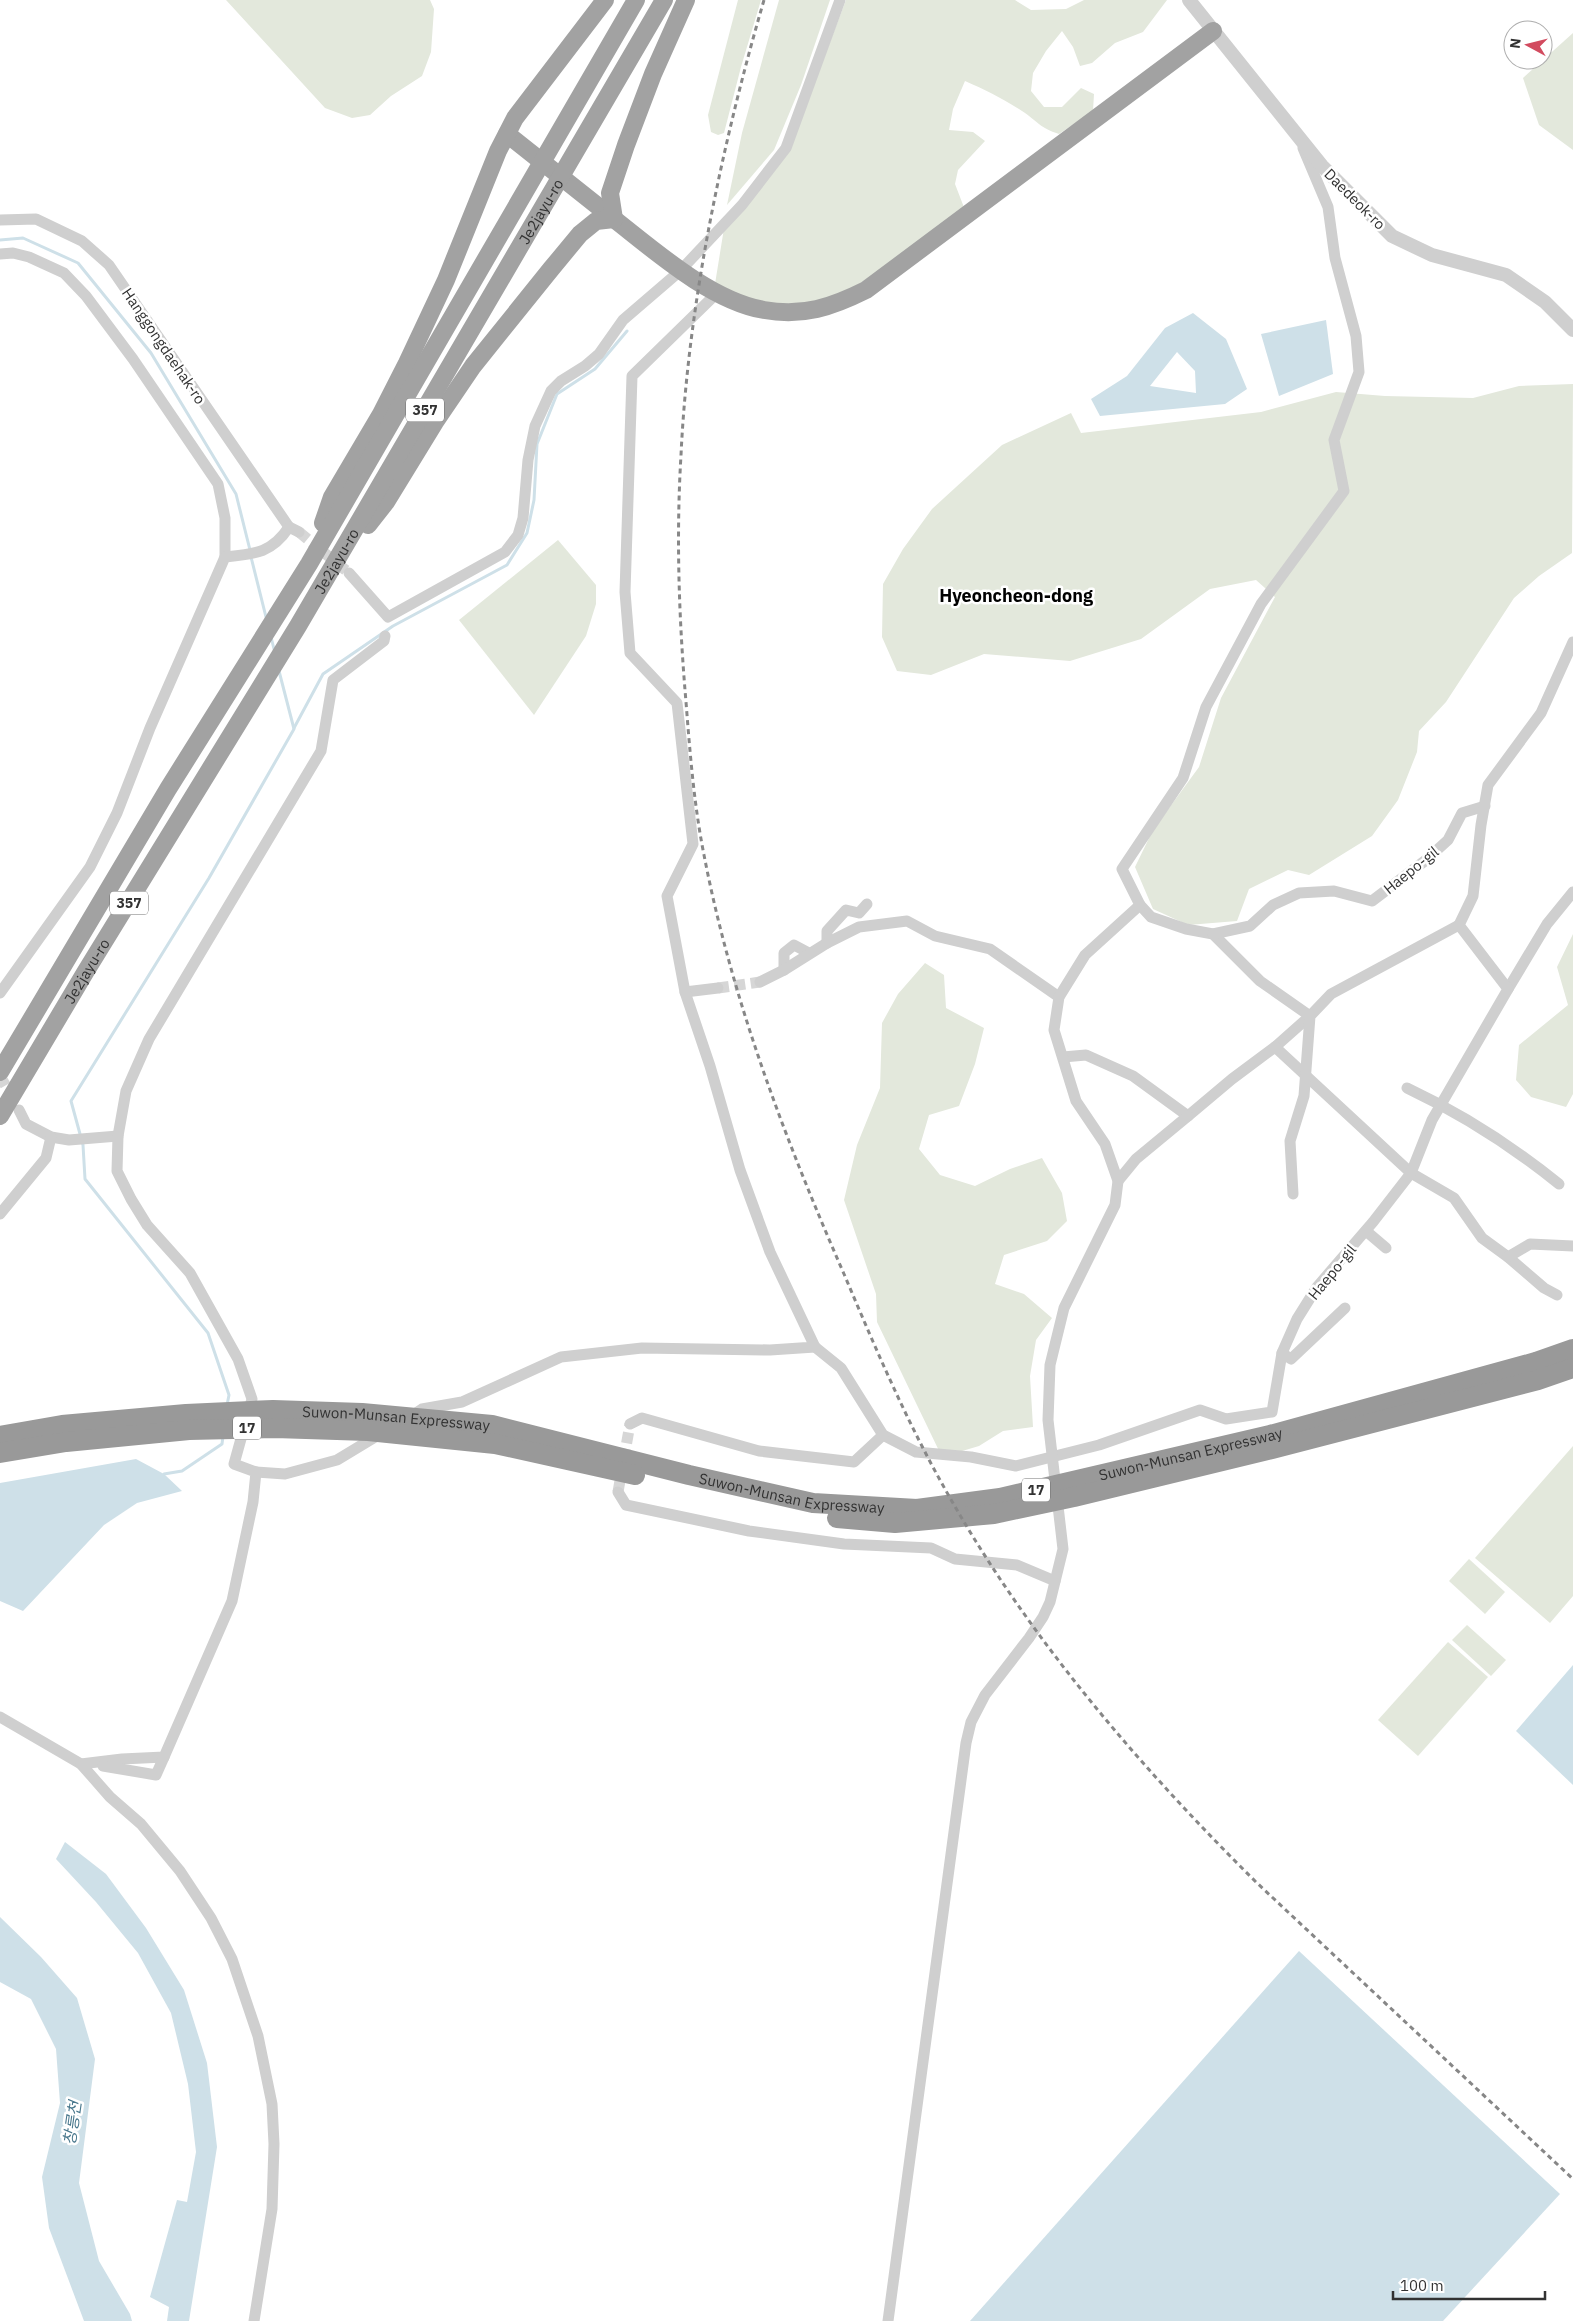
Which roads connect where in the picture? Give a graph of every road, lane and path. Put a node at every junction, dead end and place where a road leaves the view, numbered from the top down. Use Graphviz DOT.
graph roads {
  1 [pos="605,0"];
  2 [pos="636,0"];
  3 [pos="664,0"];
  4 [pos="686,0"];
  5 [pos="840,0"];
  6 [pos="1189,0"];
  7 [pos="1213,31"];
  8 [pos="507,134"];
  9 [pos="1299,137"];
  10 [pos="614,219"];
  11 [pos="0,220"];
  12 [pos="0,254"];
  13 [pos="680,271"];
  14 [pos="718,292"];
  15 [pos="1573,330"];
  16 [pos="225,557"];
  17 [pos="308,564"];
  18 [pos="349,574"];
  19 [pos="326,578"];
  20 [pos="384,636"];
  21 [pos="1573,642"];
  22 [pos="1485,806"];
  23 [pos="1573,892"];
  24 [pos="866,904"];
  25 [pos="1140,905"];
  26 [pos="1459,925"];
  27 [pos="1213,934"];
  28 [pos="827,942"];
  29 [pos="760,982"];
  30 [pos="718,988"];
  31 [pos="1508,989"];
  32 [pos="685,992"];
  33 [pos="0,993"];
  34 [pos="1060,997"];
  35 [pos="1310,1016"];
  36 [pos="1275,1047"];
  37 [pos="1063,1057"];
  38 [pos="0,1072"];
  39 [pos="1306,1075"];
  40 [pos="1407,1088"];
  41 [pos="1441,1104"];
  42 [pos="19,1110"];
  43 [pos="0,1116"];
  44 [pos="1188,1116"];
  45 [pos="118,1136"];
  46 [pos="51,1137"];
  47 [pos="1411,1173"];
  48 [pos="1118,1182"];
  49 [pos="1559,1184"];
  50 [pos="1293,1194"];
  51 [pos="0,1214"];
  52 [pos="1366,1231"];
  53 [pos="1573,1246"];
  54 [pos="1386,1248"];
  55 [pos="1508,1257"];
  56 [pos="1557,1295"];
  57 [pos="1345,1308"];
  58 [pos="814,1347"];
  59 [pos="1573,1349"];
  60 [pos="1282,1353"];
  61 [pos="1573,1368"];
  62 [pos="630,1424"];
  63 [pos="493,1434"];
  64 [pos="883,1435"];
  65 [pos="0,1436"];
  66 [pos="0,1453"];
  67 [pos="256,1472"];
  68 [pos="618,1492"];
  69 [pos="1055,1581"];
  70 [pos="0,1717"];
  71 [pos="164,1757"];
  72 [pos="81,1764"];
  73 [pos="254,2321"];
  74 [pos="888,2321"];
  1 -- 8 [label="highway"];
  2 -- 17 [label="highway, Je2jayu-ro / 357"];
  3 -- 19 [label="highway, Je2jayu-ro / 357"];
  4 -- 10 [label="highway"];
  5 -- 13 [label="street"];
  6 -- 7 [label="street, Daedeok-ro"];
  7 -- 9 [label="street, Daedeok-ro"];
  7 -- 14 [label="highway"];
  8 -- 10 [label="highway"];
  8 -- 17 [label="highway"];
  9 -- 15 [label="street, Daedeok-ro"];
  9 -- 25 [label="street"];
  10 -- 13 [label="highway"];
  10 -- 19 [label="highway"];
  11 -- 16 [label="street, Hanggongdaehak-ro"];
  12 -- 16 [label="street"];
  13 -- 14 [label="highway"];
  13 -- 18 [label="street"];
  14 -- 32 [label="street"];
  16 -- 33 [label="street"];
  17 -- 38 [label="highway, Je2jayu-ro / 357"];
  19 -- 43 [label="highway, Je2jayu-ro / 357"];
  20 -- 45 [label="street"];
  21 -- 22 [label="street"];
  22 -- 26 [label="street"];
  22 -- 27 [label="street, Haepo-gil"];
  23 -- 31 [label="street, Haepo-gil"];
  24 -- 28 [label="street"];
  25 -- 27 [label="street"];
  25 -- 34 [label="street"];
  26 -- 31 [label="street"];
  26 -- 35 [label="street"];
  27 -- 35 [label="street"];
  28 -- 29 [label="street"];
  28 -- 34 [label="street"];
  30 -- 32 [label="street"];
  31 -- 41 [label="street, Haepo-gil"];
  32 -- 58 [label="street"];
  34 -- 37 [label="street"];
  35 -- 36 [label="street"];
  35 -- 39 [label="street"];
  36 -- 39 [label="street"];
  36 -- 44 [label="street"];
  37 -- 44 [label="street"];
  37 -- 48 [label="street"];
  39 -- 47 [label="street"];
  39 -- 50 [label="street"];
  40 -- 41 [label="street"];
  41 -- 47 [label="street, Haepo-gil"];
  41 -- 49 [label="street"];
  42 -- 46 [label="street"];
  44 -- 48 [label="street"];
  45 -- 46 [label="street"];
  45 -- 67 [label="street"];
  46 -- 51 [label="street"];
  47 -- 52 [label="street, Haepo-gil"];
  47 -- 55 [label="street"];
  48 -- 69 [label="street"];
  52 -- 54 [label="street"];
  52 -- 60 [label="street, Haepo-gil"];
  53 -- 55 [label="street"];
  55 -- 56 [label="street"];
  57 -- 60 [label="street, Haepo-gil"];
  58 -- 64 [label="street"];
  58 -- 67 [label="street"];
  59 -- 63 [label="highway, Suwon-Munsan Expressway / 17"];
  60 -- 64 [label="street, Haepo-gil"];
  61 -- 63 [label="highway, Suwon-Munsan Expressway / 17"];
  62 -- 64 [label="street"];
  63 -- 65 [label="highway, Suwon-Munsan Expressway / 17"];
  63 -- 66 [label="highway, Suwon-Munsan Expressway / 17"];
  67 -- 71 [label="street"];
  68 -- 69 [label="street"];
  69 -- 74 [label="street"];
  70 -- 72 [label="street"];
  71 -- 72 [label="street"];
  71 -- 72 [label="street"];
  72 -- 73 [label="street"];
}
